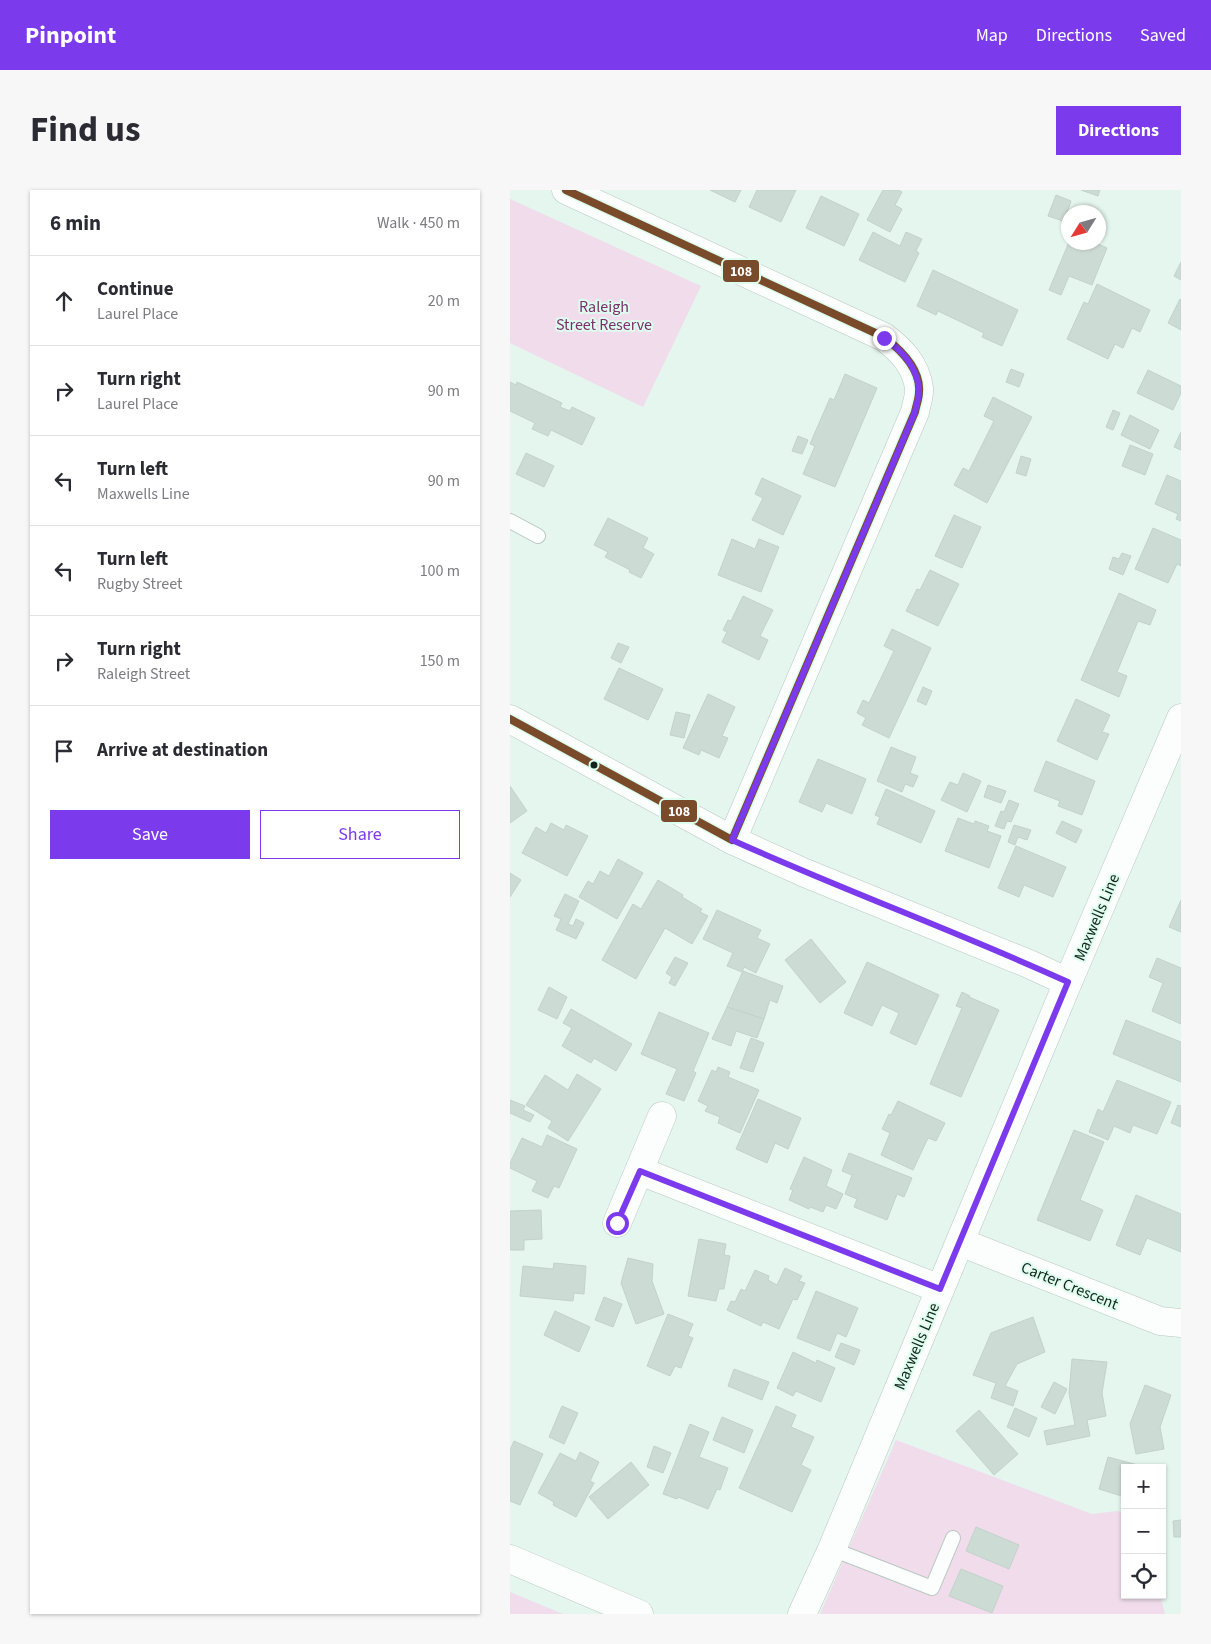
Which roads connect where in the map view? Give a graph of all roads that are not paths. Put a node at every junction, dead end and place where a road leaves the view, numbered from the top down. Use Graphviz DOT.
graph roads {
  1 [pos="566,190"];
  2 [pos="510,520"];
  3 [pos="538,536"];
  4 [pos="1181,718"];
  5 [pos="510,719"];
  6 [pos="732,840"];
  7 [pos="1068,982"];
  8 [pos="662,1116"];
  9 [pos="640,1171"];
  10 [pos="617,1223"];
  11 [pos="960,1242"];
  12 [pos="940,1289"];
  13 [pos="1181,1323"];
  14 [pos="952,1538"];
  15 [pos="832,1549"];
  16 [pos="510,1559"];
  17 [pos="639,1614"];
  18 [pos="802,1614"];
  1 -- 6 [label="street"];
  2 -- 3 [label="lane"];
  4 -- 7 [label="street, Maxwells Line"];
  5 -- 6 [label="street"];
  6 -- 7 [label="street"];
  7 -- 11 [label="street, Maxwells Line"];
  8 -- 9 [label="street"];
  9 -- 10 [label="street"];
  9 -- 12 [label="street"];
  11 -- 12 [label="street, Maxwells Line"];
  11 -- 13 [label="street, Carter Crescent"];
  12 -- 15 [label="street, Maxwells Line"];
  14 -- 15 [label="lane"];
  15 -- 18 [label="street, Maxwells Line"];
  16 -- 17 [label="street"];
}
